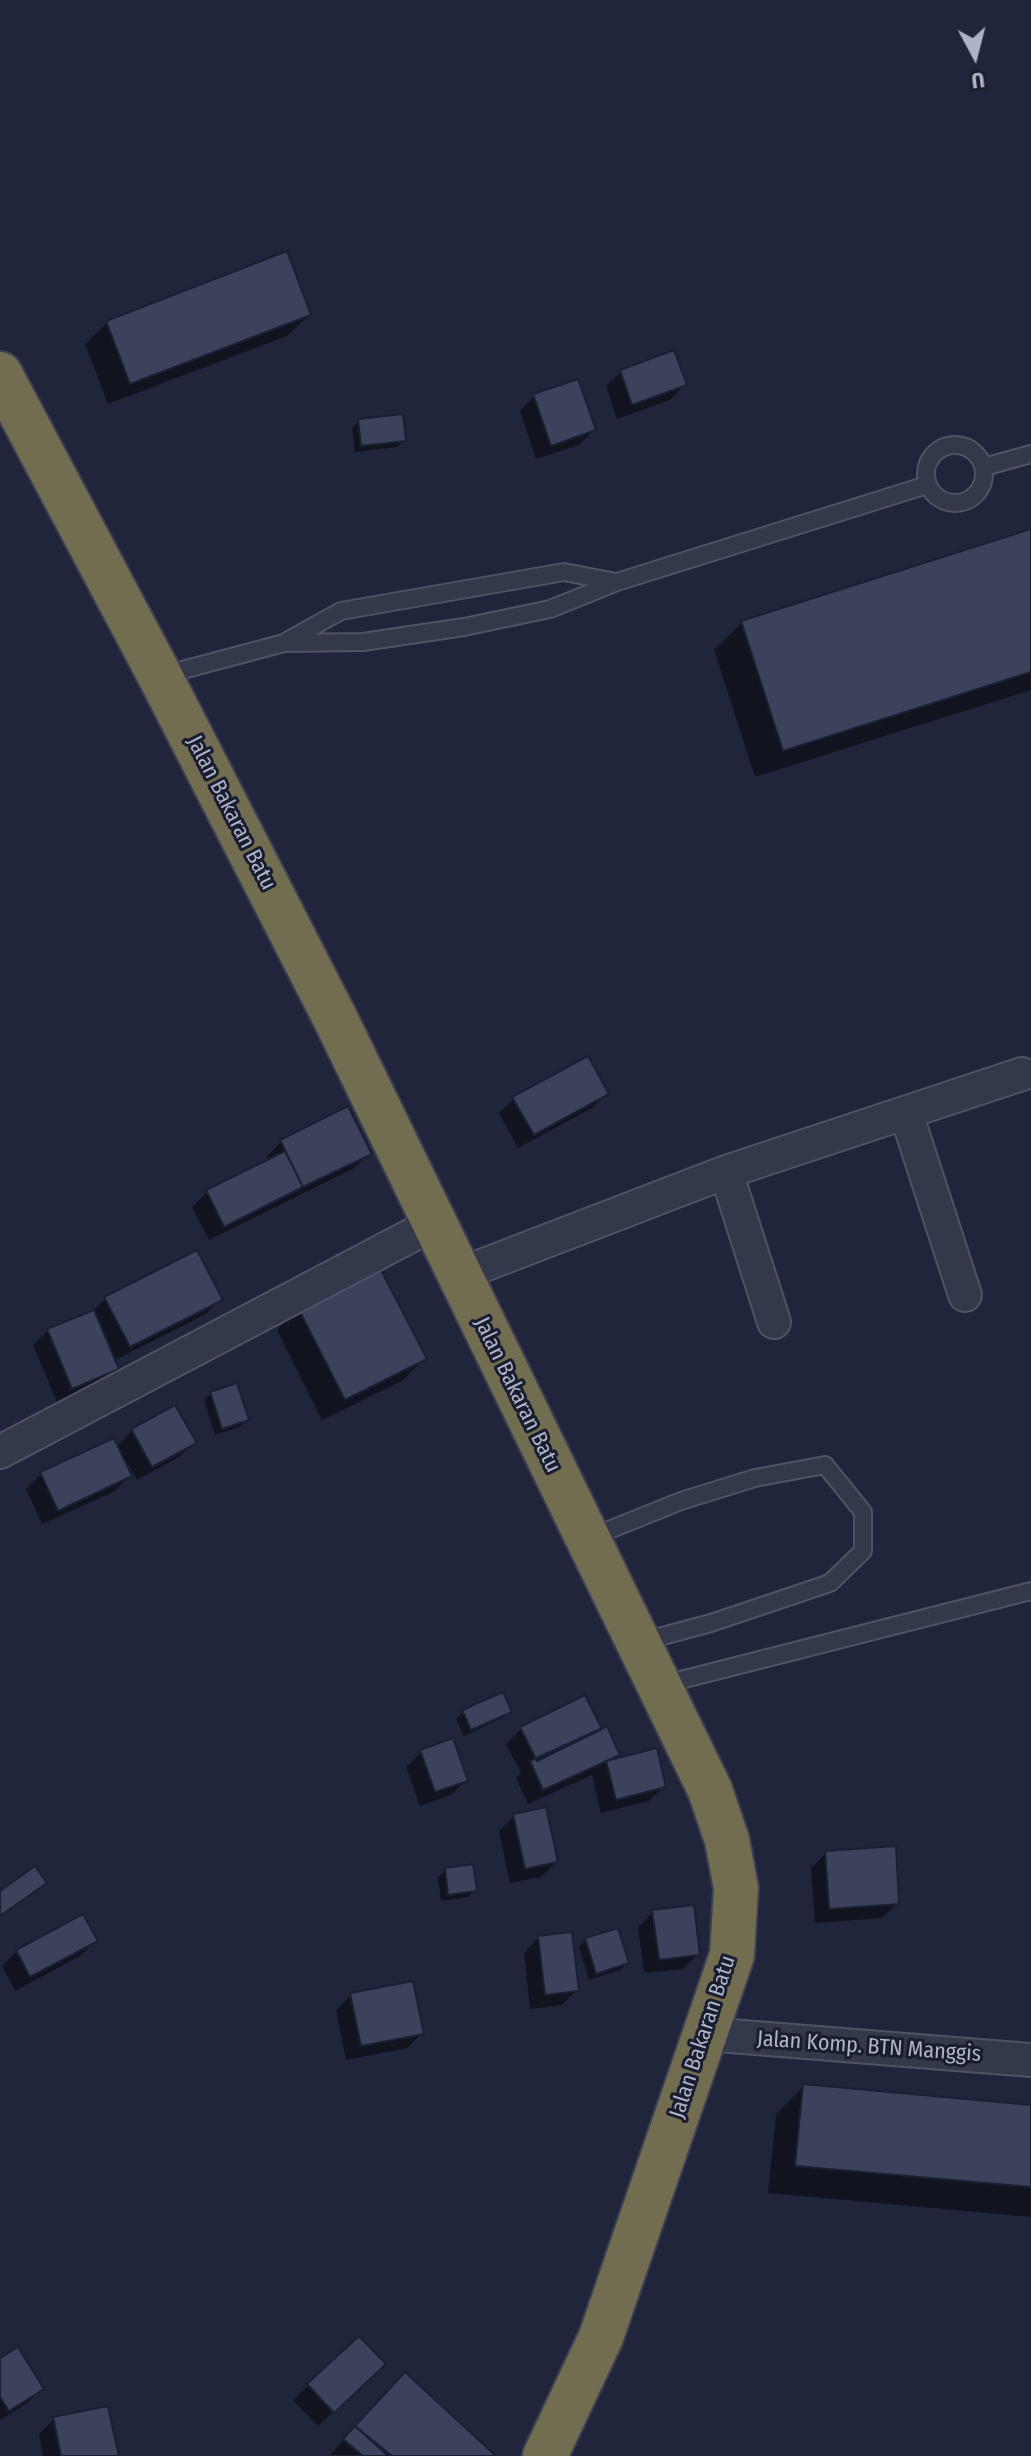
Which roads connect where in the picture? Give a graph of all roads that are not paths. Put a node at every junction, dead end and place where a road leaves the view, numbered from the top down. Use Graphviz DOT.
graph roads {
  1 [pos="0,374"];
  2 [pos="1031,454"];
  3 [pos="984,467"];
  4 [pos="927,485"];
  5 [pos="617,582"];
  6 [pos="284,643"];
  7 [pos="160,676"];
  8 [pos="1022,1074"];
  9 [pos="906,1113"];
  10 [pos="726,1172"];
  11 [pos="433,1224"];
  12 [pos="458,1275"];
  13 [pos="965,1295"];
  14 [pos="774,1322"];
  15 [pos="0,1452"];
  16 [pos="587,1539"];
  17 [pos="1031,1591"];
  18 [pos="639,1643"];
  19 [pos="660,1686"];
  20 [pos="706,2034"];
  21 [pos="1031,2060"];
  22 [pos="545,2456"];
  1 -- 7 [label="highway, Jalan Bakaran Batu"];
  2 -- 3 [label="lane"];
  3 -- 4 [label="lane"];
  3 -- 4 [label="lane"];
  4 -- 5 [label="lane"];
  5 -- 6 [label="lane"];
  5 -- 6 [label="lane"];
  6 -- 7 [label="lane"];
  7 -- 11 [label="highway, Jalan Bakaran Batu"];
  8 -- 9 [label="street"];
  9 -- 10 [label="street"];
  9 -- 13 [label="street"];
  10 -- 12 [label="street"];
  10 -- 14 [label="street"];
  11 -- 12 [label="highway, Jalan Bakaran Batu"];
  11 -- 15 [label="street"];
  12 -- 16 [label="highway, Jalan Bakaran Batu"];
  16 -- 18 [label="highway, Jalan Bakaran Batu"];
  16 -- 18 [label="lane"];
  17 -- 19 [label="lane"];
  18 -- 19 [label="highway, Jalan Bakaran Batu"];
  19 -- 20 [label="highway, Jalan Bakaran Batu"];
  20 -- 21 [label="street, Jalan Komp. BTN Manggis"];
  20 -- 22 [label="highway, Jalan Bakaran Batu"];
}
